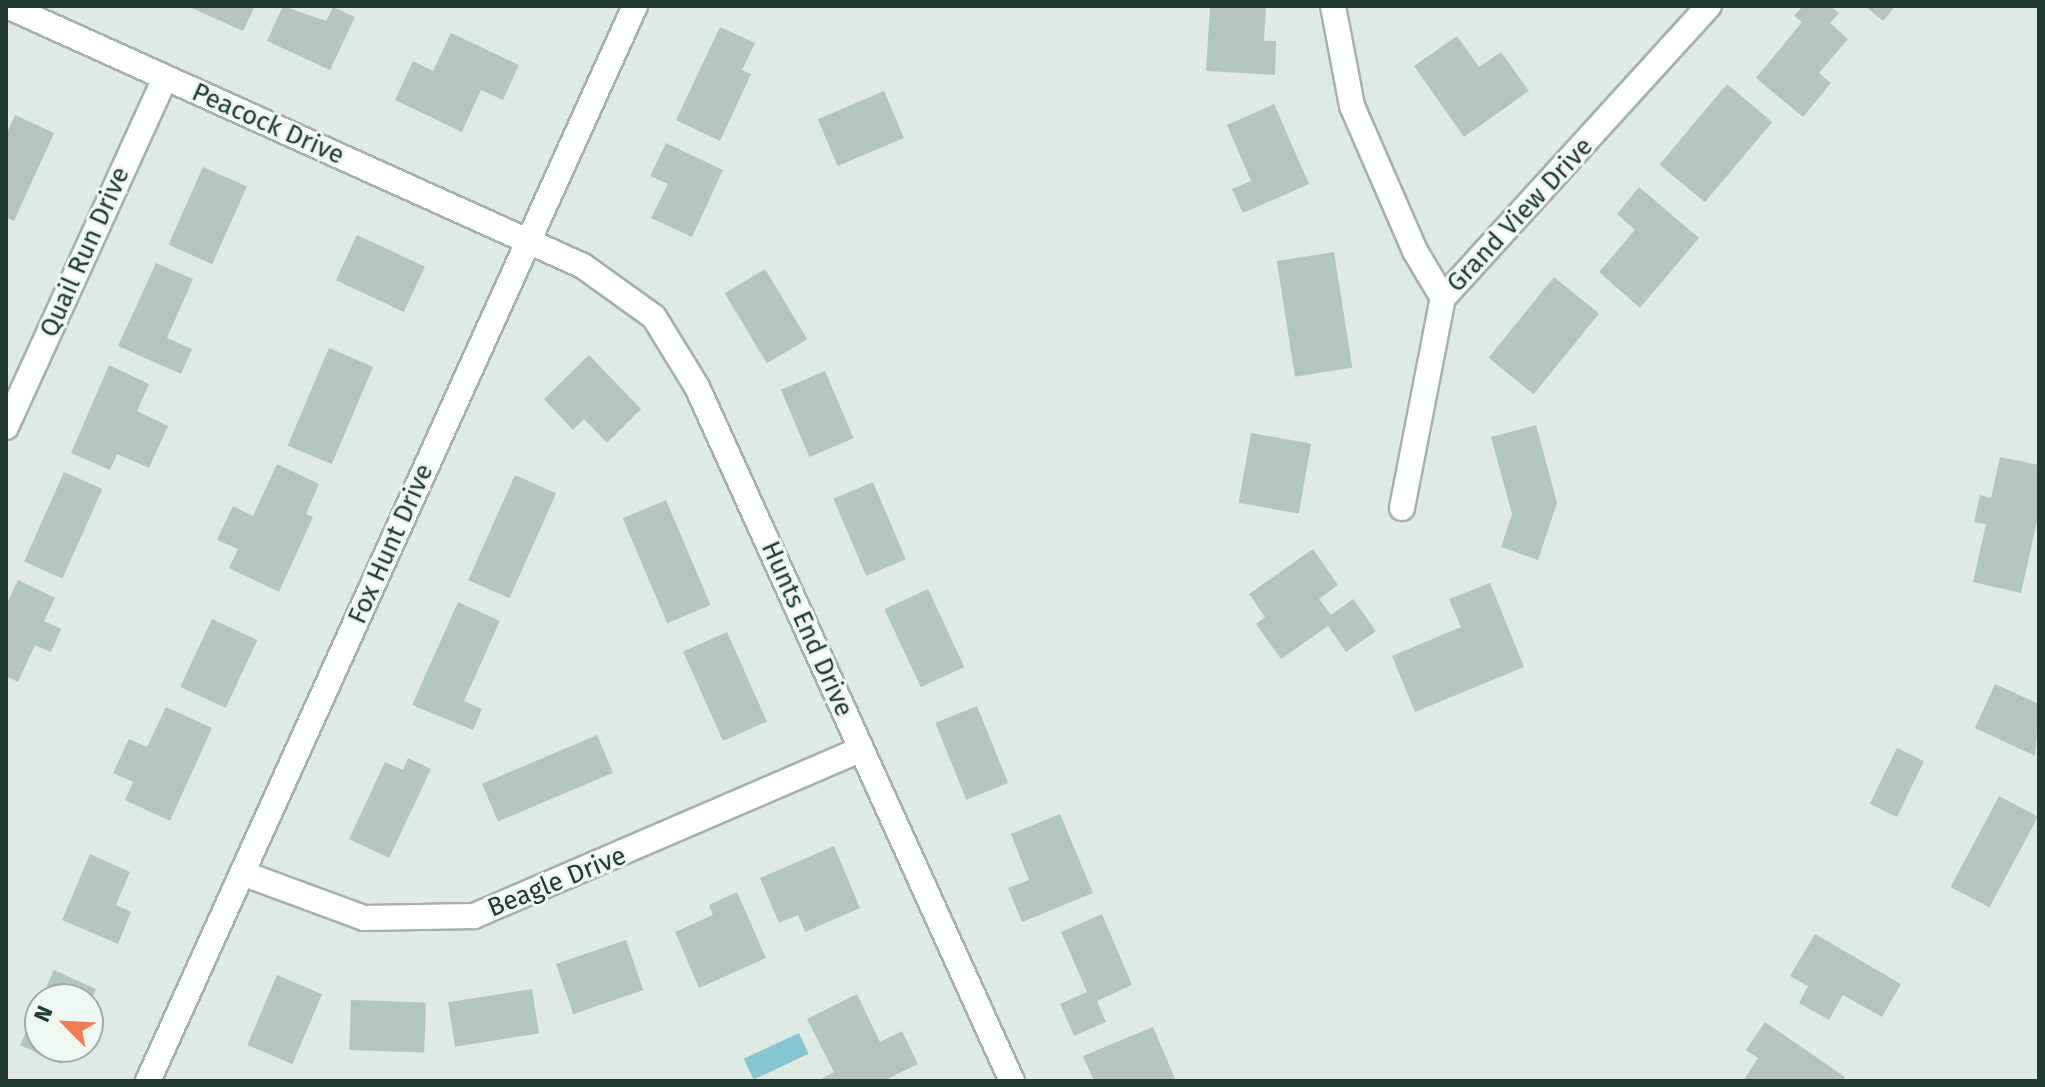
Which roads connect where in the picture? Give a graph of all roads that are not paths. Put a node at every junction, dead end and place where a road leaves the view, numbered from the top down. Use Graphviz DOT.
graph roads {
  1 [pos="7,6"];
  2 [pos="635,6"];
  3 [pos="1333,6"];
  4 [pos="1709,6"];
  5 [pos="165,78"];
  6 [pos="528,241"];
  7 [pos="1443,298"];
  8 [pos="6,427"];
  9 [pos="1402,508"];
  10 [pos="860,750"];
  11 [pos="242,873"];
  12 [pos="148,1081"];
  13 [pos="1012,1081"];
  1 -- 5 [label="street, Peacock Drive"];
  2 -- 6 [label="street, Fox Hunt Drive"];
  3 -- 7 [label="street, Grand View Drive"];
  4 -- 7 [label="street, Grand View Drive"];
  5 -- 6 [label="street, Peacock Drive"];
  5 -- 8 [label="street, Quail Run Drive"];
  6 -- 10 [label="street, Hunts End Drive"];
  6 -- 11 [label="street, Fox Hunt Drive"];
  7 -- 9 [label="street"];
  10 -- 11 [label="street, Beagle Drive"];
  10 -- 13 [label="street, Hunts End Drive"];
  11 -- 12 [label="street, Fox Hunt Drive"];
}
